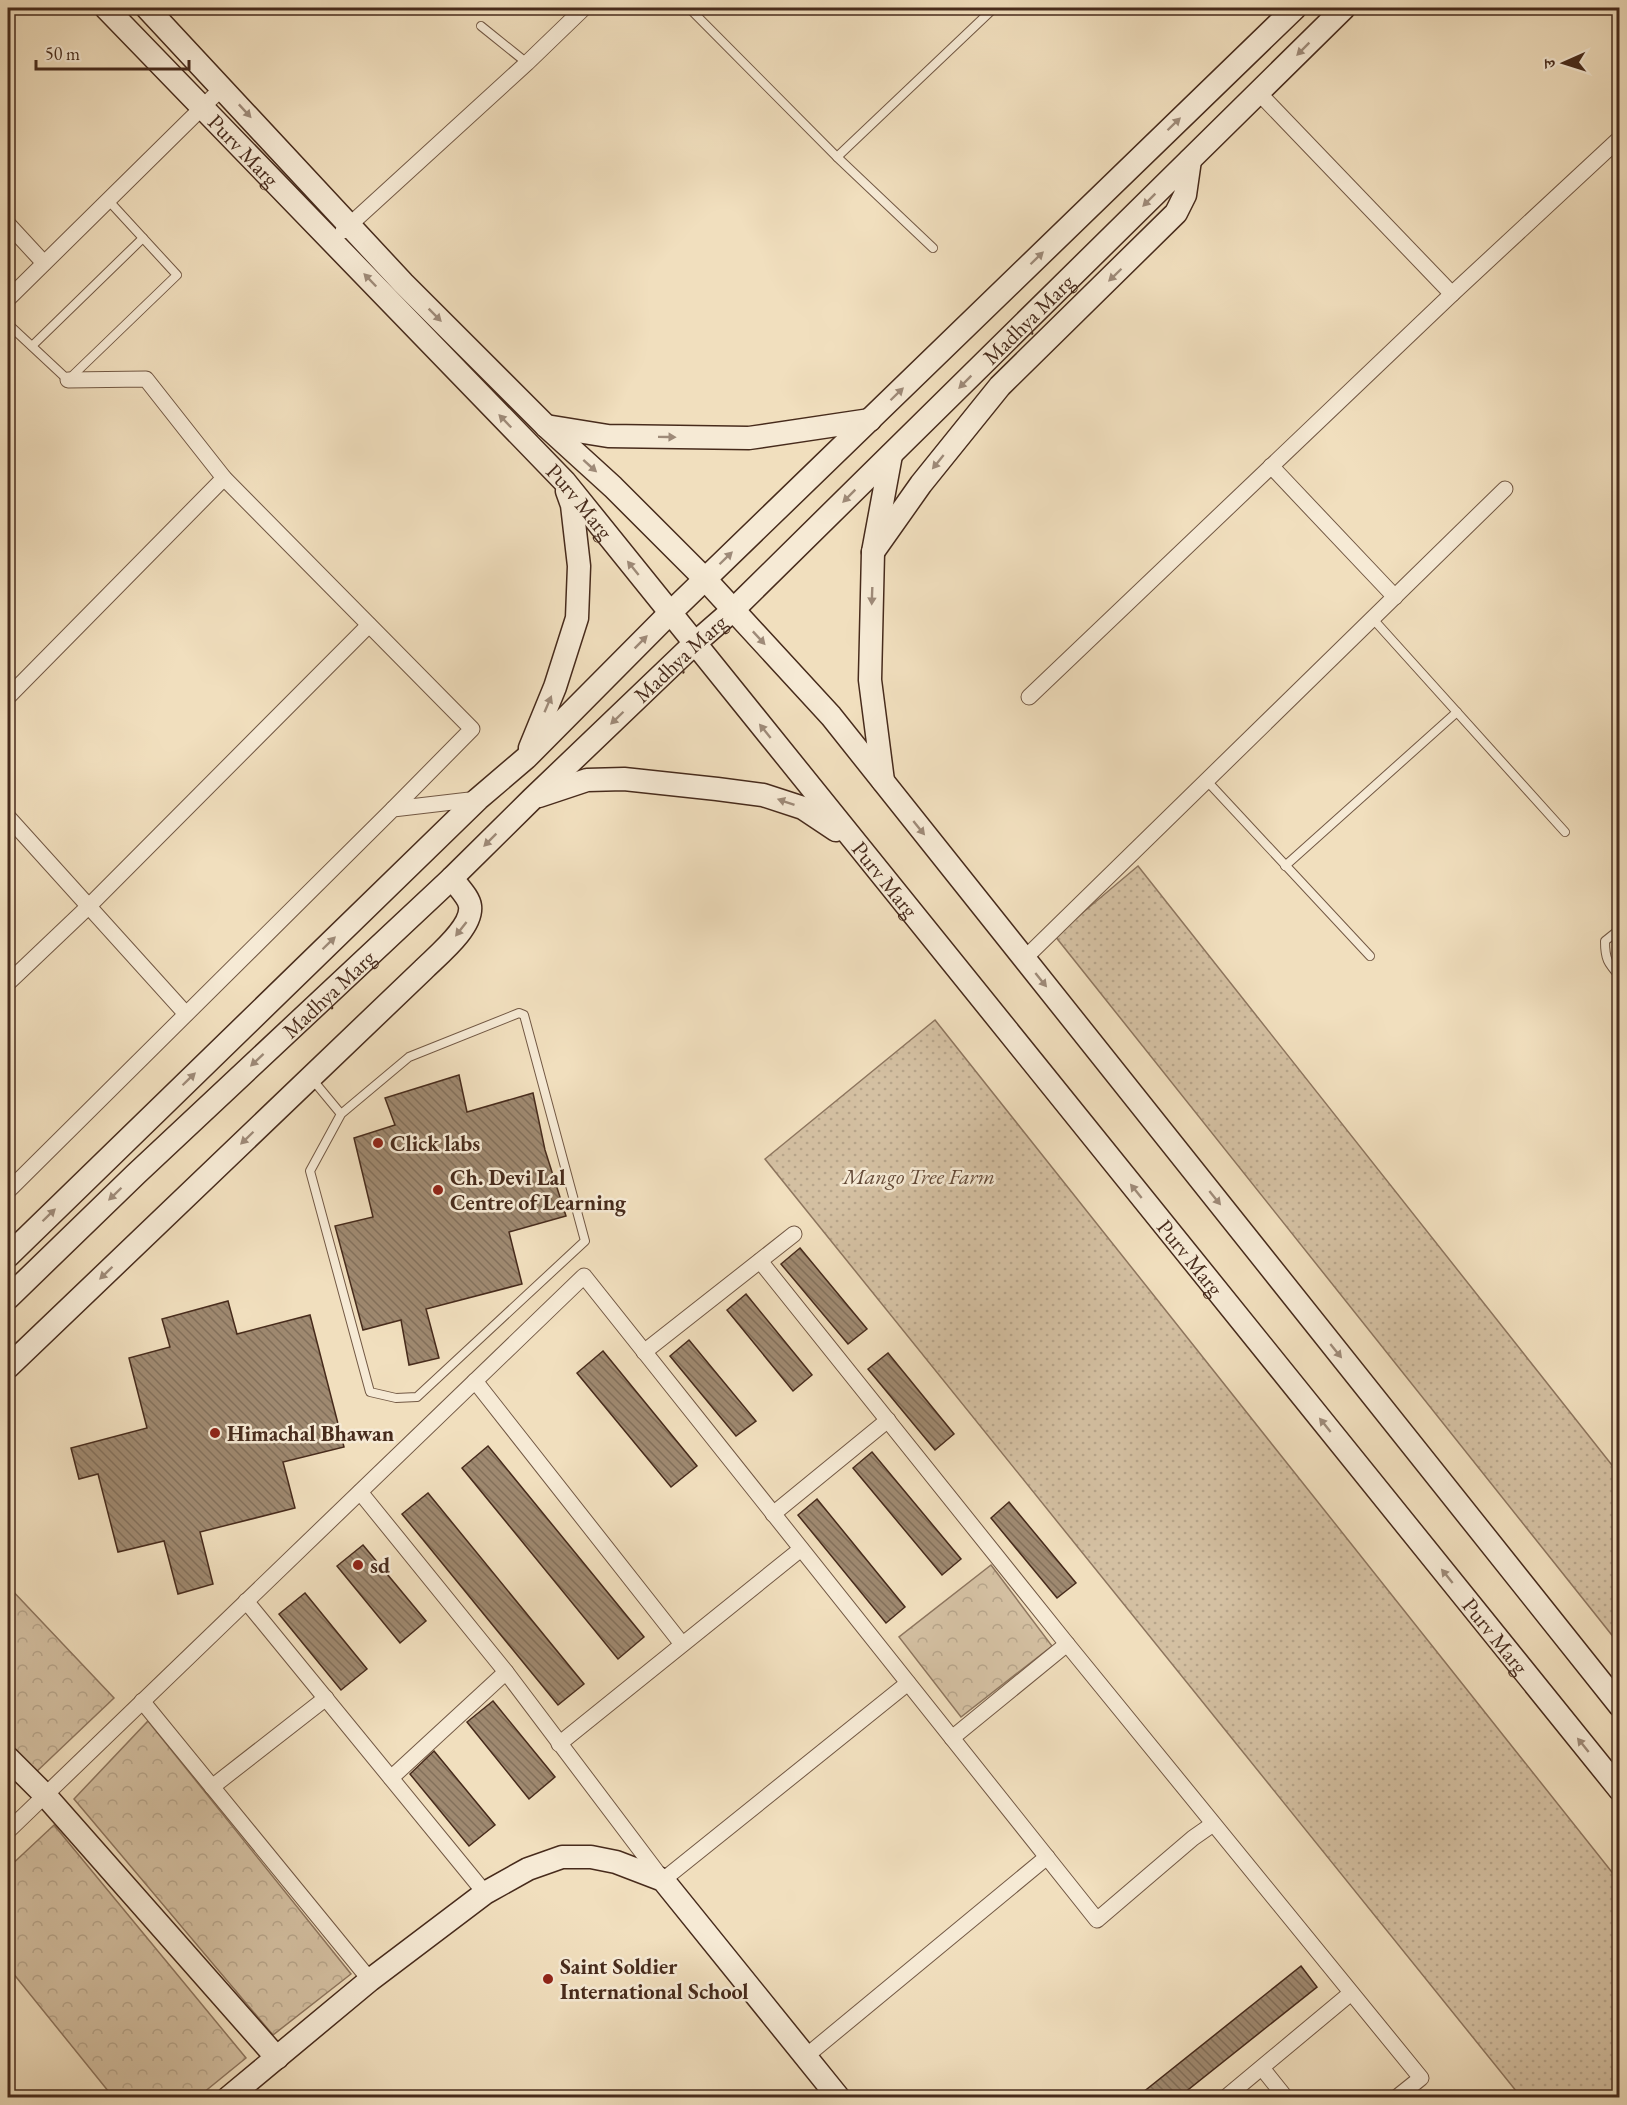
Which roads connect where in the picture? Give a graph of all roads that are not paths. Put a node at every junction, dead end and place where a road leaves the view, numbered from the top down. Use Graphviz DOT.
graph roads {
  1 [pos="106,8"];
  2 [pos="147,8"];
  3 [pos="584,8"];
  4 [pos="689,8"];
  5 [pos="994,8"];
  6 [pos="1295,8"];
  7 [pos="1344,8"];
  8 [pos="481,26"];
  9 [pos="527,63"];
  10 [pos="223,87"];
  11 [pos="1258,92"];
  12 [pos="201,108"];
  13 [pos="1620,138"];
  14 [pos="837,157"];
  15 [pos="1190,160"];
  16 [pos="108,200"];
  17 [pos="8,224"];
  18 [pos="350,225"];
  19 [pos="143,238"];
  20 [pos="333,241"];
  21 [pos="933,248"];
  22 [pos="44,263"];
  23 [pos="1452,294"];
  24 [pos="8,299"];
  25 [pos="8,324"];
  26 [pos="32,346"];
  27 [pos="68,380"];
  28 [pos="870,420"];
  29 [pos="546,426"];
  30 [pos="891,455"];
  31 [pos="1271,466"];
  32 [pos="224,478"];
  33 [pos="565,482"];
  34 [pos="1505,489"];
  35 [pos="873,552"];
  36 [pos="705,579"];
  37 [pos="1395,597"];
  38 [pos="734,610"];
  39 [pos="669,614"];
  40 [pos="1373,619"];
  41 [pos="369,625"];
  42 [pos="694,644"];
  43 [pos="8,697"];
  44 [pos="1029,697"];
  45 [pos="1456,712"];
  46 [pos="526,758"];
  47 [pos="1207,781"];
  48 [pos="883,782"];
  49 [pos="532,798"];
  50 [pos="478,799"];
  51 [pos="393,809"];
  52 [pos="8,816"];
  53 [pos="1565,832"];
  54 [pos="855,842"];
  55 [pos="1286,866"];
  56 [pos="452,878"];
  57 [pos="88,906"];
  58 [pos="1620,929"];
  59 [pos="1370,956"];
  60 [pos="1024,959"];
  61 [pos="1620,977"];
  62 [pos="8,983"];
  63 [pos="186,1014"];
  64 [pos="311,1077"];
  65 [pos="341,1114"];
  66 [pos="8,1191"];
  67 [pos="794,1234"];
  68 [pos="8,1256"];
  69 [pos="760,1261"];
  70 [pos="8,1298"];
  71 [pos="644,1352"];
  72 [pos="8,1368"];
  73 [pos="475,1381"];
  74 [pos="888,1420"];
  75 [pos="360,1492"];
  76 [pos="773,1514"];
  77 [pos="801,1549"];
  78 [pos="246,1601"];
  79 [pos="682,1644"];
  80 [pos="1067,1644"];
  81 [pos="506,1672"];
  82 [pos="908,1683"];
  83 [pos="326,1698"];
  84 [pos="142,1701"];
  85 [pos="1620,1706"];
  86 [pos="952,1738"];
  87 [pos="559,1744"];
  88 [pos="8,1758"];
  89 [pos="391,1778"];
  90 [pos="212,1787"];
  91 [pos="1620,1790"];
  92 [pos="45,1795"];
  93 [pos="1213,1824"];
  94 [pos="8,1831"];
  95 [pos="1047,1857"];
  96 [pos="663,1880"];
  97 [pos="485,1893"];
  98 [pos="370,1980"];
  99 [pos="1351,1993"];
  100 [pos="805,2057"];
  101 [pos="277,2058"];
  102 [pos="1262,2068"];
  103 [pos="228,2097"];
  104 [pos="839,2097"];
  105 [pos="1225,2097"];
  106 [pos="1286,2097"];
  107 [pos="1396,2097"];
  1 -- 12 [label="main road, Purv Marg"];
  2 -- 10 [label="main road, Purv Marg"];
  3 -- 9 [label="street"];
  4 -- 14 [label="lane"];
  5 -- 14 [label="lane"];
  28 -- 6 [label="main road, Madhya Marg, one-way"];
  7 -- 11 [label="main road, Madhya Marg, one-way"];
  8 -- 9 [label="lane"];
  9 -- 18 [label="street"];
  10 -- 12 [label="street"];
  10 -- 18 [label="main road, Purv Marg, one-way"];
  11 -- 15 [label="main road, Madhya Marg"];
  11 -- 23 [label="street"];
  12 -- 16 [label="street"];
  12 -- 20 [label="main road, Purv Marg"];
  13 -- 23 [label="street"];
  14 -- 21 [label="lane"];
  15 -- 30 [label="main road, Madhya Marg, one-way"];
  15 -- 35 [label="main road, one-way"];
  16 -- 19 [label="lane"];
  16 -- 22 [label="street"];
  17 -- 22 [label="street"];
  18 -- 20 [label="street"];
  18 -- 29 [label="main road, Purv Marg, one-way"];
  19 -- 26 [label="lane"];
  19 -- 27 [label="lane"];
  33 -- 20 [label="main road, Purv Marg, one-way"];
  22 -- 24 [label="street"];
  23 -- 31 [label="street"];
  25 -- 26 [label="lane"];
  26 -- 27 [label="lane"];
  27 -- 32 [label="street"];
  29 -- 28 [label="main road, one-way"];
  36 -- 28 [label="main road, Madhya Marg, one-way"];
  29 -- 36 [label="main road, Purv Marg, one-way"];
  30 -- 35 [label="main road"];
  30 -- 38 [label="main road, Madhya Marg, one-way"];
  31 -- 37 [label="street"];
  31 -- 44 [label="street"];
  32 -- 41 [label="street"];
  32 -- 43 [label="street"];
  39 -- 33 [label="main road, Purv Marg, one-way"];
  46 -- 33 [label="main road, one-way"];
  34 -- 37 [label="street"];
  35 -- 48 [label="main road, one-way"];
  36 -- 38 [label="main road, Purv Marg"];
  36 -- 39 [label="main road, Madhya Marg"];
  37 -- 40 [label="street"];
  38 -- 42 [label="main road, Madhya Marg"];
  38 -- 48 [label="main road, Purv Marg, one-way"];
  39 -- 42 [label="main road, Purv Marg"];
  46 -- 39 [label="main road, Madhya Marg, one-way"];
  40 -- 45 [label="lane"];
  40 -- 47 [label="street"];
  41 -- 51 [label="street"];
  41 -- 57 [label="street"];
  42 -- 49 [label="main road, Madhya Marg, one-way"];
  54 -- 42 [label="main road, Purv Marg, one-way"];
  45 -- 53 [label="lane"];
  45 -- 55 [label="lane"];
  46 -- 50 [label="main road, Madhya Marg"];
  47 -- 55 [label="lane"];
  47 -- 60 [label="street"];
  48 -- 60 [label="main road, Purv Marg, one-way"];
  54 -- 49 [label="main road, one-way"];
  49 -- 56 [label="main road, Madhya Marg, one-way"];
  50 -- 51 [label="street"];
  68 -- 50 [label="main road, Madhya Marg, one-way"];
  51 -- 63 [label="street"];
  52 -- 57 [label="street"];
  91 -- 54 [label="main road, Purv Marg, one-way"];
  55 -- 59 [label="lane"];
  56 -- 64 [label="main road, one-way"];
  56 -- 70 [label="main road, Madhya Marg, one-way"];
  57 -- 62 [label="street"];
  57 -- 63 [label="street"];
  58 -- 61 [label="lane"];
  60 -- 85 [label="main road, Purv Marg, one-way"];
  63 -- 66 [label="street"];
  64 -- 65 [label="lane"];
  64 -- 72 [label="main road, one-way"];
  65 -- 65 [label="lane"];
  67 -- 69 [label="street"];
  69 -- 71 [label="street"];
  69 -- 74 [label="street"];
  71 -- 73 [label="street"];
  71 -- 76 [label="street"];
  73 -- 75 [label="street"];
  73 -- 79 [label="street"];
  74 -- 76 [label="street"];
  74 -- 80 [label="street"];
  75 -- 78 [label="street"];
  75 -- 81 [label="street"];
  76 -- 77 [label="street"];
  77 -- 79 [label="street"];
  77 -- 82 [label="street"];
  78 -- 83 [label="street"];
  78 -- 84 [label="street"];
  79 -- 87 [label="street"];
  80 -- 86 [label="street"];
  80 -- 93 [label="street"];
  81 -- 87 [label="street"];
  81 -- 89 [label="street"];
  82 -- 86 [label="street"];
  82 -- 96 [label="street"];
  83 -- 89 [label="street"];
  83 -- 90 [label="street"];
  84 -- 90 [label="street"];
  84 -- 92 [label="street"];
  86 -- 95 [label="street"];
  87 -- 96 [label="street"];
  88 -- 92 [label="main road"];
  89 -- 97 [label="street"];
  90 -- 98 [label="street"];
  92 -- 94 [label="street"];
  92 -- 101 [label="main road"];
  93 -- 95 [label="street"];
  93 -- 99 [label="street"];
  95 -- 100 [label="street"];
  96 -- 97 [label="main road"];
  96 -- 100 [label="main road"];
  97 -- 98 [label="main road"];
  98 -- 101 [label="main road"];
  99 -- 102 [label="street"];
  99 -- 107 [label="street"];
  100 -- 104 [label="main road"];
  101 -- 103 [label="main road"];
  102 -- 105 [label="street"];
  102 -- 106 [label="street"];
}
